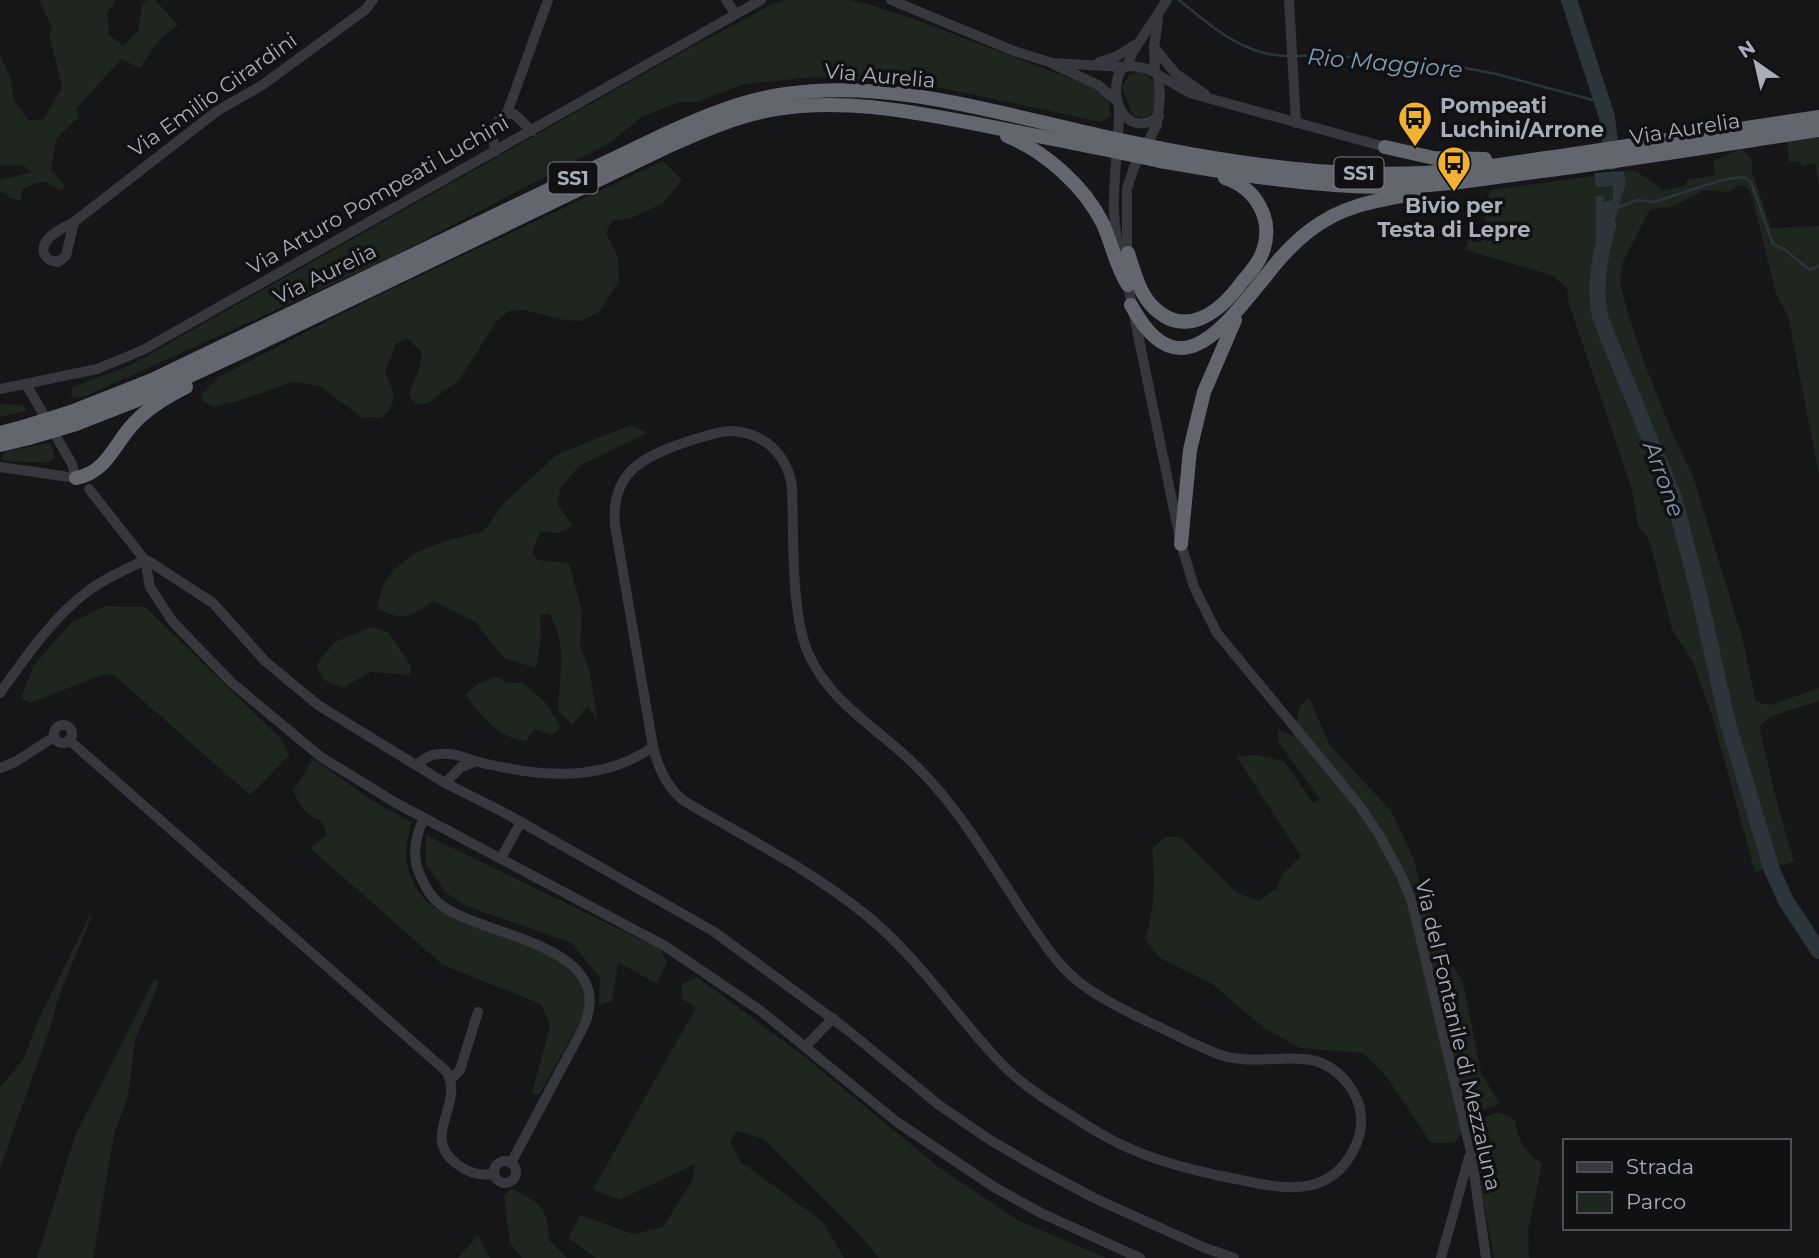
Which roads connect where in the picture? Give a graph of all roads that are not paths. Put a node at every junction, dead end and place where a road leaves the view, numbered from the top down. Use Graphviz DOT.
graph roads {
  1 [pos="373,0"];
  2 [pos="548,0"];
  3 [pos="726,0"];
  4 [pos="761,0"];
  5 [pos="891,0"];
  6 [pos="1289,0"];
  7 [pos="1163,7"];
  8 [pos="736,14"];
  9 [pos="1141,40"];
  10 [pos="1154,47"];
  11 [pos="1052,63"];
  12 [pos="1080,65"];
  13 [pos="1125,66"];
  14 [pos="1157,74"];
  15 [pos="1211,98"];
  16 [pos="1118,104"];
  17 [pos="507,113"];
  18 [pos="1159,116"];
  19 [pos="1819,117"];
  20 [pos="946,118"];
  21 [pos="1296,122"];
  22 [pos="1819,130"];
  23 [pos="531,131"];
  24 [pos="1105,143"];
  25 [pos="1385,147"];
  26 [pos="496,150"];
  27 [pos="1629,153"];
  28 [pos="1159,155"];
  29 [pos="1560,156"];
  30 [pos="1592,158"];
  31 [pos="1175,164"];
  32 [pos="1506,176"];
  33 [pos="74,222"];
  34 [pos="1126,259"];
  35 [pos="1128,285"];
  36 [pos="1131,305"];
  37 [pos="1240,308"];
  38 [pos="328,310"];
  39 [pos="26,384"];
  40 [pos="0,390"];
  41 [pos="74,418"];
  42 [pos="0,433"];
  43 [pos="26,433"];
  44 [pos="0,445"];
  45 [pos="0,467"];
  46 [pos="76,478"];
  47 [pos="89,489"];
  48 [pos="1181,544"];
  49 [pos="145,560"];
  50 [pos="0,693"];
  51 [pos="54,737"];
  52 [pos="69,740"];
  53 [pos="653,747"];
  54 [pos="475,762"];
  55 [pos="416,765"];
  56 [pos="0,768"];
  57 [pos="445,783"];
  58 [pos="424,818"];
  59 [pos="521,822"];
  60 [pos="501,858"];
  61 [pos="478,1012"];
  62 [pos="833,1018"];
  63 [pos="805,1047"];
  64 [pos="451,1079"];
  65 [pos="1471,1152"];
  66 [pos="511,1163"];
  67 [pos="494,1174"];
  68 [pos="1140,1258"];
  69 [pos="1234,1258"];
  70 [pos="1441,1258"];
  71 [pos="1486,1258"];
  1 -- 33 [label="street, Via Emilio Girardini"];
  2 -- 17 [label="street"];
  3 -- 8 [label="street"];
  4 -- 8 [label="street, Via Arturo Pompeati Luchini"];
  5 -- 11 [label="street"];
  6 -- 21 [label="street"];
  7 -- 9 [label="street"];
  7 -- 10 [label="street"];
  8 -- 23 [label="street, Via Arturo Pompeati Luchini"];
  9 -- 12 [label="street"];
  9 -- 13 [label="street"];
  10 -- 14 [label="street"];
  10 -- 15 [label="street"];
  11 -- 12 [label="street"];
  11 -- 16 [label="street"];
  12 -- 13 [label="street"];
  13 -- 14 [label="street"];
  13 -- 16 [label="street"];
  14 -- 15 [label="street"];
  14 -- 18 [label="street"];
  15 -- 21 [label="street"];
  16 -- 18 [label="street"];
  16 -- 34 [label="street, Via del Fontanile di Mezzaluna"];
  17 -- 23 [label="street"];
  17 -- 26 [label="street"];
  18 -- 34 [label="street, Via del Fontanile di Mezzaluna"];
  19 -- 27 [label="highway, Via Aurelia / SS1"];
  20 -- 24 [label="highway, Via Aurelia / SS1"];
  20 -- 35 [label="highway"];
  20 -- 38 [label="highway, Via Aurelia / SS1"];
  21 -- 25 [label="street"];
  22 -- 27 [label="highway, Via Aurelia / SS1"];
  23 -- 26 [label="street, Via Arturo Pompeati Luchini"];
  24 -- 28 [label="highway, Via Aurelia / SS1, bridge"];
  24 -- 41 [label="highway, Via Aurelia / SS1"];
  25 -- 29 [label="highway"];
  26 -- 39 [label="street, Via Arturo Pompeati Luchini"];
  27 -- 30 [label="highway, Via Aurelia / SS1"];
  28 -- 29 [label="highway, Via Aurelia / SS1"];
  28 -- 31 [label="highway, Via Aurelia / SS1"];
  29 -- 30 [label="highway, Via Aurelia / SS1"];
  30 -- 32 [label="highway, Via Aurelia / SS1"];
  31 -- 32 [label="highway, Via Aurelia / SS1"];
  31 -- 34 [label="highway"];
  32 -- 37 [label="highway"];
  34 -- 35 [label="street, Via del Fontanile di Mezzaluna"];
  35 -- 36 [label="street, Via del Fontanile di Mezzaluna"];
  36 -- 37 [label="highway"];
  36 -- 48 [label="street, Via del Fontanile di Mezzaluna"];
  37 -- 48 [label="highway"];
  38 -- 41 [label="highway, Via Aurelia / SS1"];
  38 -- 46 [label="highway"];
  39 -- 40 [label="street, Via Arturo Pompeati Luchini"];
  39 -- 46 [label="street"];
  41 -- 43 [label="highway, Via Aurelia / SS1, bridge"];
  42 -- 43 [label="highway, Via Aurelia / SS1"];
  43 -- 44 [label="highway, Via Aurelia / SS1"];
  45 -- 46 [label="street"];
  47 -- 49 [label="street"];
  48 -- 65 [label="street, Via del Fontanile di Mezzaluna"];
  49 -- 50 [label="street"];
  49 -- 55 [label="street"];
  49 -- 58 [label="street"];
  51 -- 52 [label="street"];
  51 -- 52 [label="street"];
  51 -- 56 [label="street"];
  52 -- 64 [label="street"];
  53 -- 53 [label="street"];
  53 -- 54 [label="street"];
  54 -- 55 [label="street"];
  54 -- 57 [label="street"];
  55 -- 57 [label="street"];
  57 -- 59 [label="street"];
  58 -- 60 [label="street"];
  58 -- 66 [label="street"];
  59 -- 60 [label="street"];
  59 -- 62 [label="street"];
  60 -- 63 [label="street"];
  61 -- 64 [label="street"];
  62 -- 63 [label="street"];
  62 -- 69 [label="street"];
  63 -- 68 [label="street"];
  64 -- 67 [label="street"];
  65 -- 70 [label="street"];
  65 -- 71 [label="street, Via del Fontanile di Mezzaluna"];
  66 -- 67 [label="street"];
  66 -- 67 [label="street"];
}
